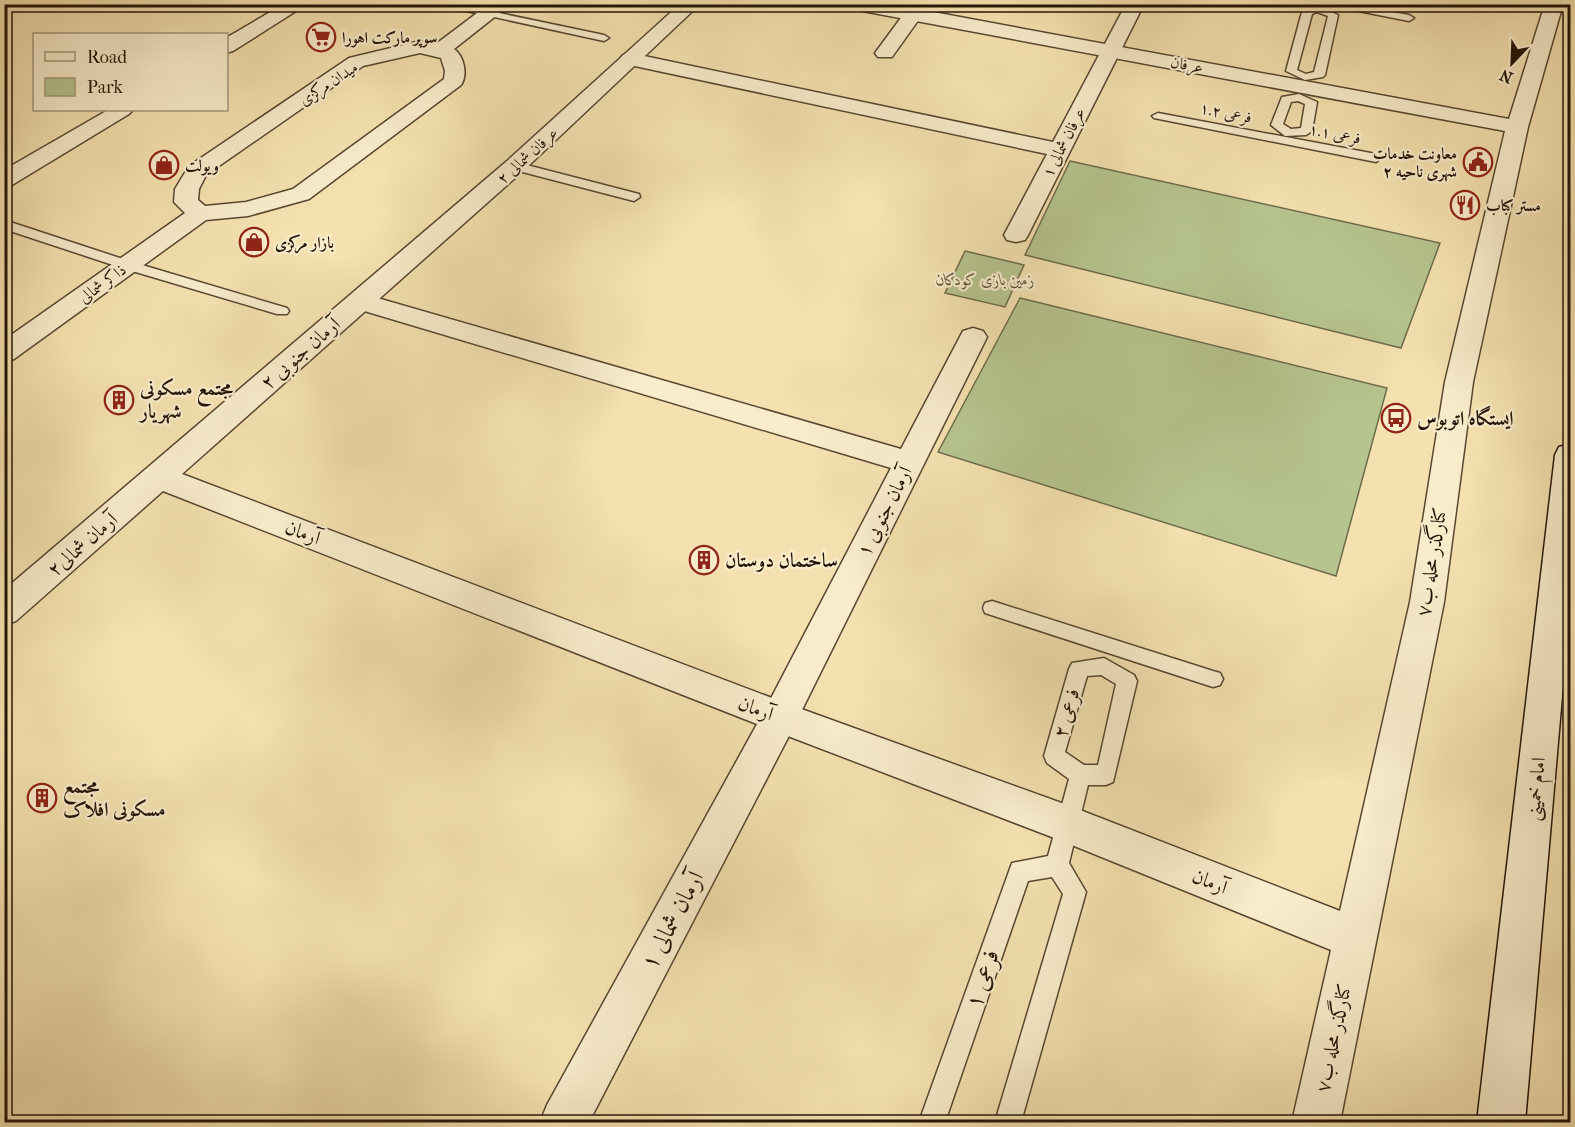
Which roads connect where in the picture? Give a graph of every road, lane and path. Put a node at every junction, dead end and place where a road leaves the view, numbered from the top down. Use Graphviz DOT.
graph roads {
  1 [pos="298,4"];
  2 [pos="440,4"];
  3 [pos="691,4"];
  4 [pos="857,4"];
  5 [pos="1135,4"];
  6 [pos="1554,4"];
  7 [pos="1321,6"];
  8 [pos="495,9"];
  9 [pos="913,15"];
  10 [pos="1409,18"];
  11 [pos="604,38"];
  12 [pos="228,46"];
  13 [pos="440,50"];
  14 [pos="1111,50"];
  15 [pos="885,53"];
  16 [pos="630,59"];
  17 [pos="1302,87"];
  18 [pos="120,111"];
  19 [pos="1158,116"];
  20 [pos="1517,127"];
  21 [pos="1288,136"];
  22 [pos="1059,150"];
  23 [pos="1376,158"];
  24 [pos="515,166"];
  25 [pos="4,180"];
  26 [pos="634,197"];
  27 [pos="200,214"];
  28 [pos="4,224"];
  29 [pos="1016,235"];
  30 [pos="127,265"];
  31 [pos="360,301"];
  32 [pos="282,311"];
  33 [pos="973,337"];
  34 [pos="4,353"];
  35 [pos="1570,455"];
  36 [pos="909,462"];
  37 [pos="159,477"];
  38 [pos="992,608"];
  39 [pos="4,611"];
  40 [pos="1109,645"];
  41 [pos="1104,666"];
  42 [pos="1213,679"];
  43 [pos="780,717"];
  44 [pos="1080,775"];
  45 [pos="1067,824"];
  46 [pos="1057,865"];
  47 [pos="1354,938"];
  48 [pos="564,1122"];
  49 [pos="932,1122"];
  50 [pos="1008,1122"];
  51 [pos="1316,1122"];
  52 [pos="1501,1122"];
  1 -- 12 [label="street"];
  2 -- 8 [label="lane"];
  3 -- 16 [label="street, عرفان شمالی ۲"];
  4 -- 9 [label="street, عرفان"];
  5 -- 14 [label="street, عرفان شمالی ۱"];
  6 -- 20 [label="street, کنارگذر محله ب۷"];
  7 -- 10 [label="lane"];
  7 -- 17 [label="lane"];
  7 -- 17 [label="lane"];
  8 -- 11 [label="lane"];
  8 -- 13 [label="street"];
  9 -- 14 [label="street, عرفان"];
  9 -- 15 [label="street"];
  13 -- 27 [label="street, میدان مرکزی"];
  13 -- 27 [label="street"];
  14 -- 17 [label="street, عرفان"];
  14 -- 22 [label="street, عرفان شمالی ۱"];
  16 -- 22 [label="street"];
  16 -- 24 [label="street, عرفان شمالی ۲"];
  17 -- 20 [label="street, عرفان"];
  17 -- 21 [label="lane"];
  17 -- 21 [label="lane"];
  18 -- 25 [label="street"];
  19 -- 21 [label="lane, فرعی ۱.۲"];
  20 -- 47 [label="street, کنارگذر محله ب۷"];
  21 -- 23 [label="lane, فرعی ۱.۱"];
  22 -- 29 [label="street, عرفان شمالی ۱"];
  24 -- 26 [label="lane"];
  24 -- 31 [label="street, عرفان شمالی ۲"];
  27 -- 30 [label="street, ذاکر شمالی"];
  28 -- 30 [label="lane"];
  30 -- 32 [label="lane"];
  30 -- 34 [label="street, ذاکر شمالی"];
  31 -- 36 [label="street"];
  31 -- 37 [label="street, آرمان جنوبی ۲"];
  33 -- 36 [label="street, آرمان جنوبی ۱"];
  35 -- 52 [label="street, امام خمینی"];
  36 -- 43 [label="street, آرمان جنوبی ۱"];
  37 -- 39 [label="street, آرمان شمالی۲"];
  37 -- 43 [label="street, آرمان"];
  38 -- 40 [label="lane"];
  40 -- 41 [label="lane"];
  40 -- 42 [label="lane"];
  41 -- 44 [label="lane, فرعی ۲"];
  41 -- 44 [label="lane"];
  43 -- 45 [label="street, آرمان"];
  43 -- 48 [label="street, آرمان شمالی ۱"];
  44 -- 45 [label="lane"];
  45 -- 46 [label="lane"];
  45 -- 47 [label="street, آرمان"];
  46 -- 49 [label="lane, فرعی ۱"];
  46 -- 50 [label="lane"];
  47 -- 51 [label="street, کنارگذر محله ب۷"];
}
